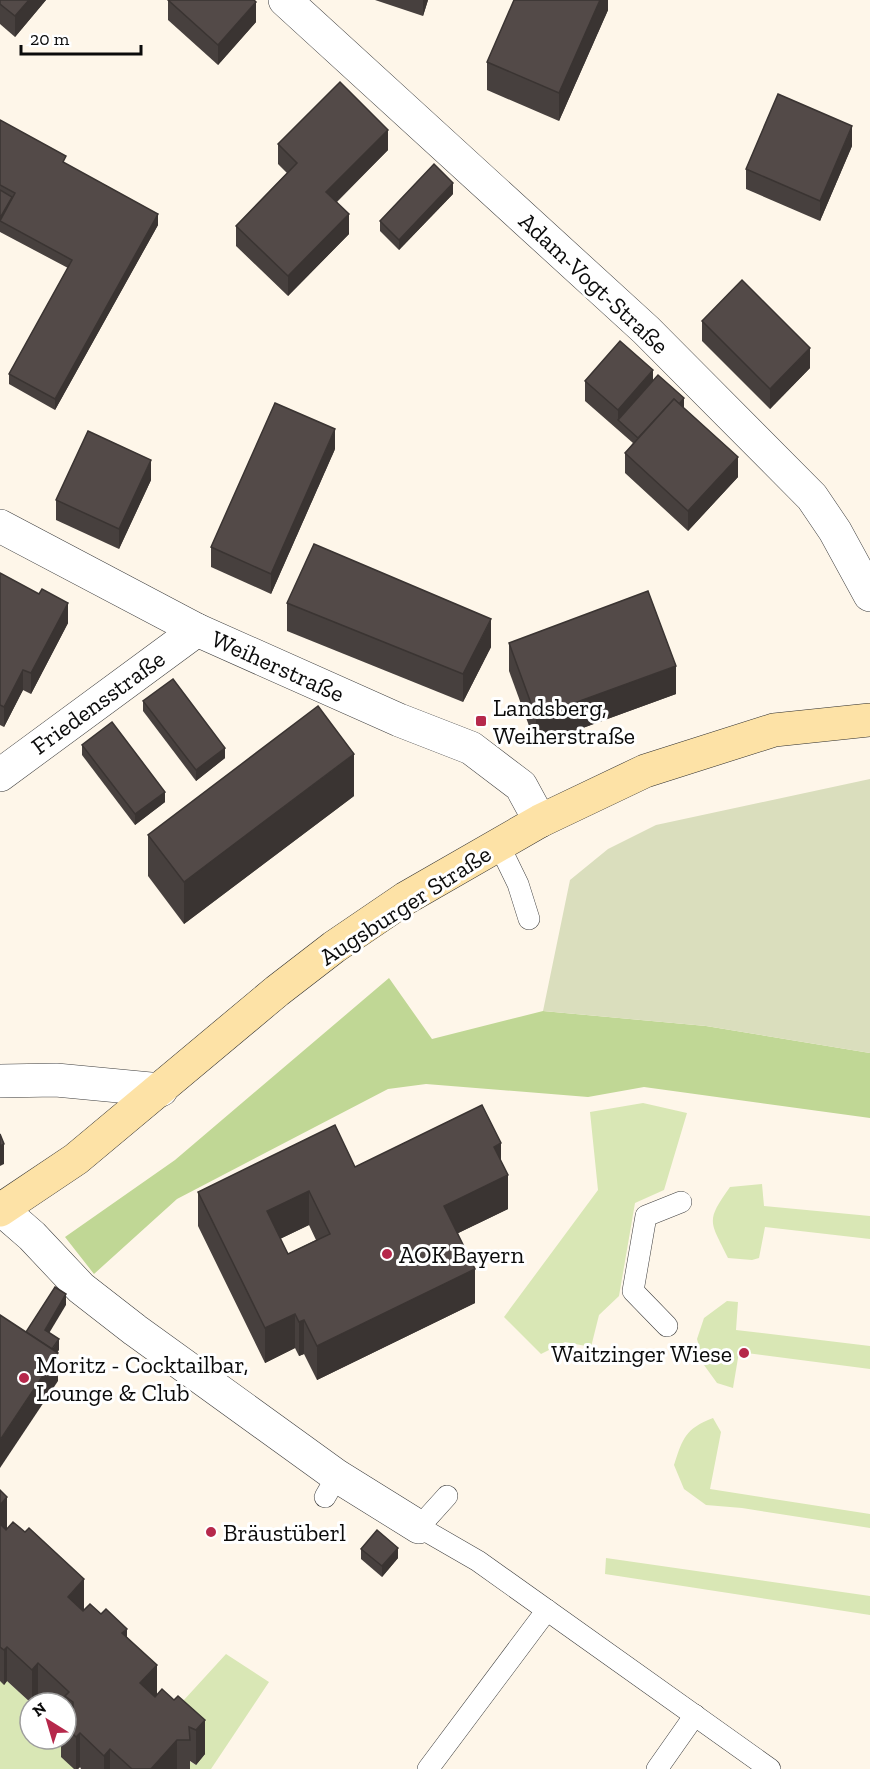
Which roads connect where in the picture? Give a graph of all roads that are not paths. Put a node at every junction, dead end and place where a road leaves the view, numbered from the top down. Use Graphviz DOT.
graph roads {
  1 [pos="285,0"];
  2 [pos="0,526"];
  3 [pos="870,595"];
  4 [pos="197,630"];
  5 [pos="870,720"];
  6 [pos="0,775"];
  7 [pos="540,821"];
  8 [pos="499,845"];
  9 [pos="529,919"];
  10 [pos="0,1081"];
  11 [pos="161,1090"];
  12 [pos="681,1202"];
  13 [pos="1,1210"];
  14 [pos="667,1326"];
  15 [pos="447,1496"];
  16 [pos="419,1527"];
  17 [pos="547,1610"];
  18 [pos="695,1715"];
  19 [pos="428,1769"];
  20 [pos="657,1769"];
  21 [pos="770,1769"];
  1 -- 3 [label="street, Adam-Vogt-Straße"];
  2 -- 4 [label="street, Weiherstraße"];
  4 -- 6 [label="street, Friedensstraße"];
  4 -- 7 [label="street, Weiherstraße"];
  5 -- 7 [label="street, Augsburger Straße"];
  7 -- 8 [label="street, Augsburger Straße"];
  8 -- 9 [label="lane"];
  8 -- 11 [label="street, Augsburger Straße"];
  10 -- 11 [label="street"];
  11 -- 13 [label="street, Augsburger Straße"];
  12 -- 14 [label="lane"];
  13 -- 16 [label="street"];
  15 -- 16 [label="lane"];
  16 -- 17 [label="lane"];
  17 -- 18 [label="lane"];
  17 -- 19 [label="lane"];
  18 -- 20 [label="lane"];
  18 -- 21 [label="lane"];
}
